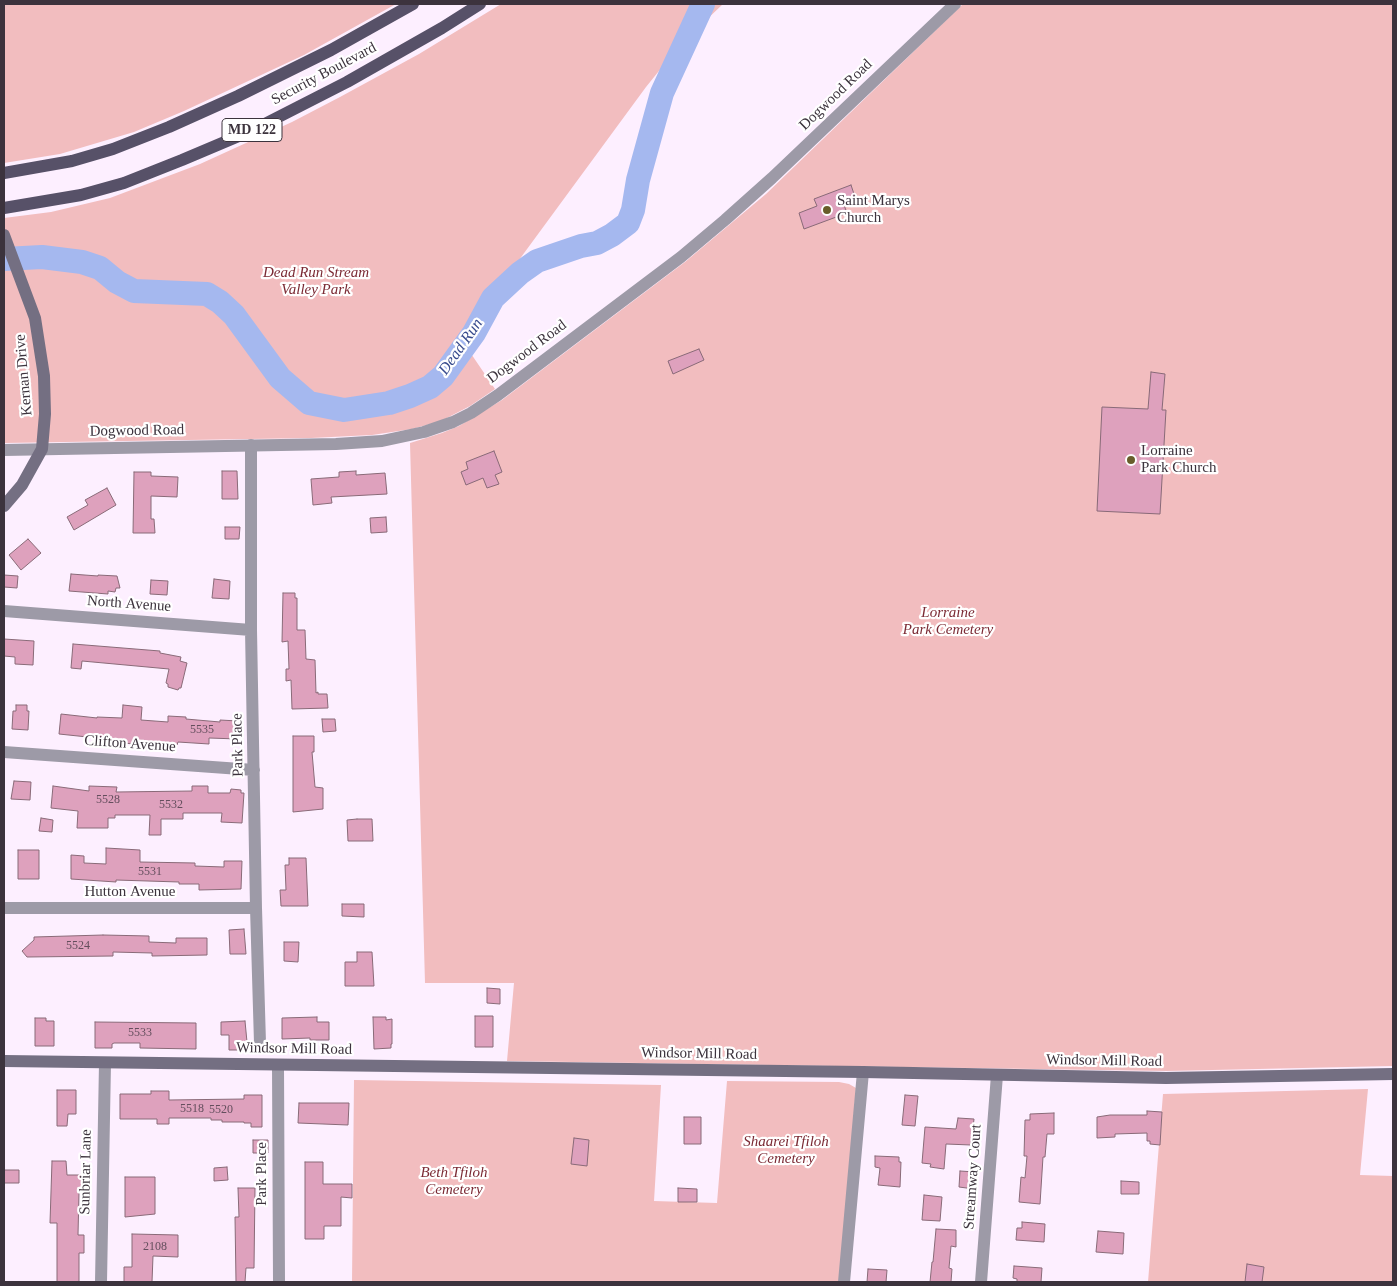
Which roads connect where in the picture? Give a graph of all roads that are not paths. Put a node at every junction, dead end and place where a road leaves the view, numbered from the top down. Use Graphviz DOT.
graph roads {
  1 [pos="413,4"];
  2 [pos="480,4"];
  3 [pos="955,4"];
  4 [pos="4,173"];
  5 [pos="4,208"];
  6 [pos="4,235"];
  7 [pos="251,446"];
  8 [pos="42,449"];
  9 [pos="4,450"];
  10 [pos="4,506"];
  11 [pos="4,611"];
  12 [pos="251,630"];
  13 [pos="4,752"];
  14 [pos="254,770"];
  15 [pos="4,908"];
  16 [pos="256,908"];
  17 [pos="260,1043"];
  18 [pos="4,1061"];
  19 [pos="104,1062"];
  20 [pos="278,1065"];
  21 [pos="863,1072"];
  22 [pos="1393,1074"];
  23 [pos="997,1075"];
  24 [pos="101,1282"];
  25 [pos="279,1282"];
  26 [pos="844,1282"];
  27 [pos="981,1282"];
  1 -- 4 [label="main road, Security Boulevard / MD 122"];
  2 -- 5 [label="main road, Security Boulevard / MD 122"];
  3 -- 7 [label="street, Dogwood Road"];
  6 -- 8 [label="main road, Kernan Drive"];
  7 -- 8 [label="street, Dogwood Road"];
  7 -- 12 [label="street, Park Place"];
  8 -- 9 [label="street, Dogwood Road"];
  8 -- 10 [label="main road, Kernan Drive"];
  11 -- 12 [label="street, North Avenue"];
  12 -- 14 [label="street, Park Place"];
  13 -- 14 [label="street, Clifton Avenue"];
  14 -- 16 [label="street, Park Place"];
  15 -- 16 [label="street, Hutton Avenue"];
  16 -- 17 [label="street, Park Place"];
  18 -- 19 [label="main road, Windsor Mill Road"];
  19 -- 20 [label="main road, Windsor Mill Road"];
  19 -- 24 [label="street, Sunbriar Lane"];
  20 -- 21 [label="main road, Windsor Mill Road"];
  20 -- 25 [label="street, Park Place"];
  21 -- 23 [label="main road, Windsor Mill Road"];
  21 -- 26 [label="street"];
  22 -- 23 [label="main road, Windsor Mill Road"];
  23 -- 27 [label="street, Streamway Court"];
}
